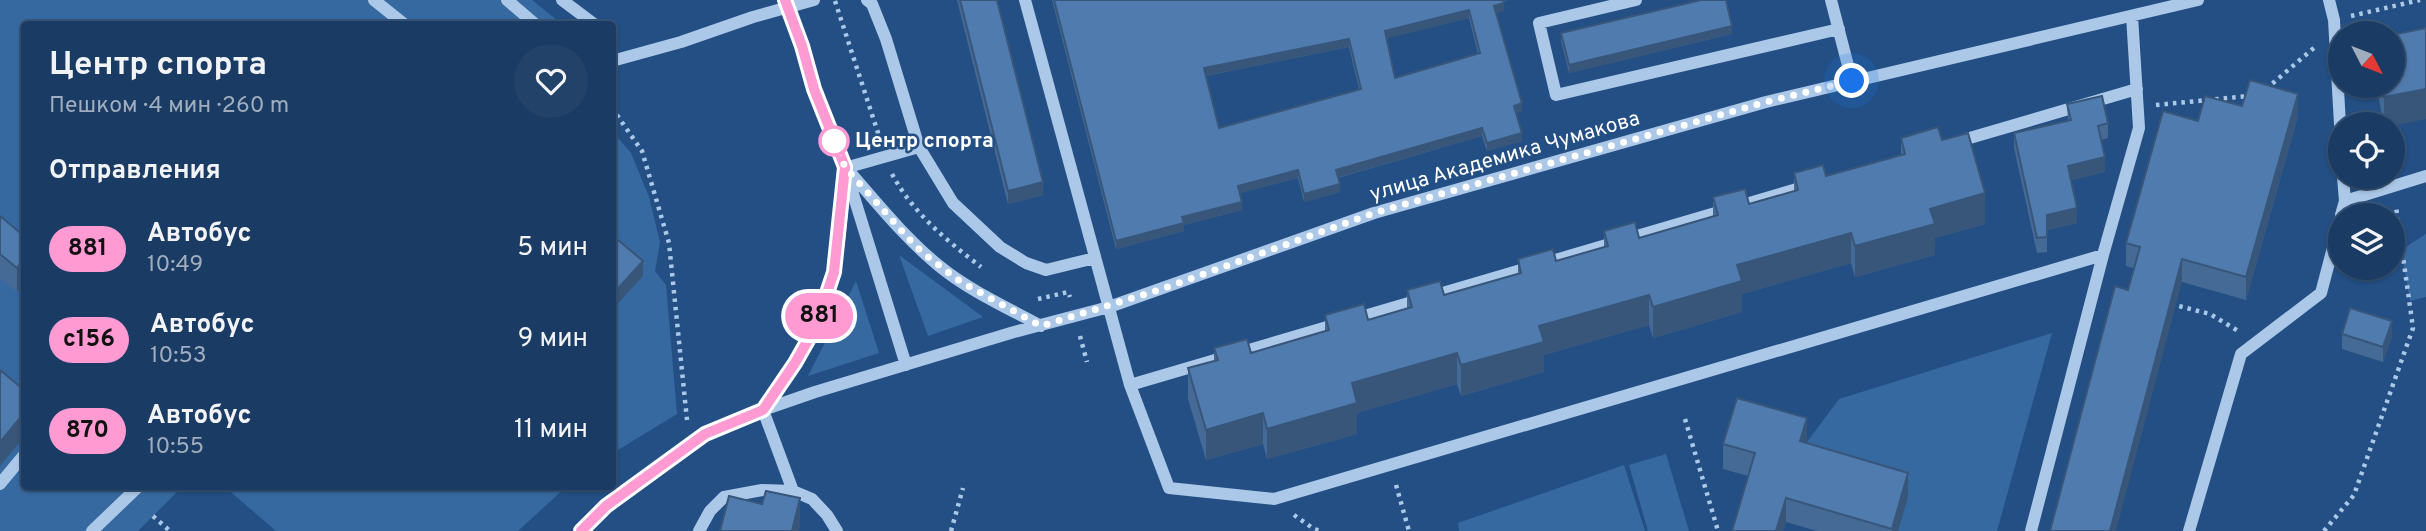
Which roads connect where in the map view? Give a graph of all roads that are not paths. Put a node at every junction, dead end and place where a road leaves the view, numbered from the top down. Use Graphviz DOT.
graph roads {
  1 [pos="374,0"];
  2 [pos="507,0"];
  3 [pos="562,0"];
  4 [pos="814,0"];
  5 [pos="867,0"];
  6 [pos="1025,0"];
  7 [pos="1636,0"];
  8 [pos="1831,0"];
  9 [pos="2198,0"];
  10 [pos="2329,0"];
  11 [pos="787,4"];
  12 [pos="2132,16"];
  13 [pos="400,21"];
  14 [pos="532,21"];
  15 [pos="590,21"];
  16 [pos="1839,29"];
  17 [pos="617,60"];
  18 [pos="1852,81"];
  19 [pos="2137,89"];
  20 [pos="2339,112"];
  21 [pos="1949,145"];
  22 [pos="919,147"];
  23 [pos="845,167"];
  24 [pos="2426,176"];
  25 [pos="1815,184"];
  26 [pos="2344,189"];
  27 [pos="2345,201"];
  28 [pos="2103,255"];
  29 [pos="1096,258"];
  30 [pos="2328,266"];
  31 [pos="1109,307"];
  32 [pos="1041,326"];
  33 [pos="906,365"];
  34 [pos="1129,385"];
  35 [pos="763,410"];
  36 [pos="21,459"];
  37 [pos="0,484"];
  38 [pos="134,490"];
  39 [pos="793,491"];
  40 [pos="92,531"];
  41 [pos="581,531"];
  42 [pos="699,531"];
  43 [pos="837,531"];
  44 [pos="2031,531"];
  45 [pos="2189,531"];
  1 -- 13 [label="street"];
  2 -- 14 [label="street"];
  3 -- 15 [label="street"];
  4 -- 11 [label="street"];
  5 -- 22 [label="street"];
  6 -- 29 [label="street"];
  7 -- 16 [label="street"];
  8 -- 16 [label="street"];
  9 -- 12 [label="street, улица Академика Чумакова"];
  10 -- 20 [label="street"];
  11 -- 17 [label="street"];
  11 -- 23 [label="street"];
  12 -- 18 [label="street, улица Академика Чумакова"];
  12 -- 19 [label="street"];
  16 -- 18 [label="street"];
  18 -- 31 [label="street, улица Академика Чумакова"];
  19 -- 21 [label="street"];
  19 -- 28 [label="street"];
  22 -- 23 [label="street"];
  22 -- 29 [label="street"];
  23 -- 32 [label="street"];
  23 -- 33 [label="street"];
  23 -- 35 [label="street"];
  24 -- 27 [label="street"];
  25 -- 34 [label="street"];
  26 -- 27 [label="street"];
  28 -- 34 [label="street"];
  28 -- 44 [label="street"];
  29 -- 31 [label="street"];
  30 -- 45 [label="street"];
  31 -- 32 [label="street, улица Академика Чумакова"];
  31 -- 34 [label="street"];
  32 -- 33 [label="street, улица Академика Чумакова"];
  33 -- 35 [label="street, улица Академика Чумакова"];
  35 -- 39 [label="street"];
  35 -- 41 [label="street, улица Академика Чумакова"];
  36 -- 37 [label="street"];
  38 -- 40 [label="street"];
  39 -- 42 [label="street"];
  39 -- 43 [label="street"];
}
